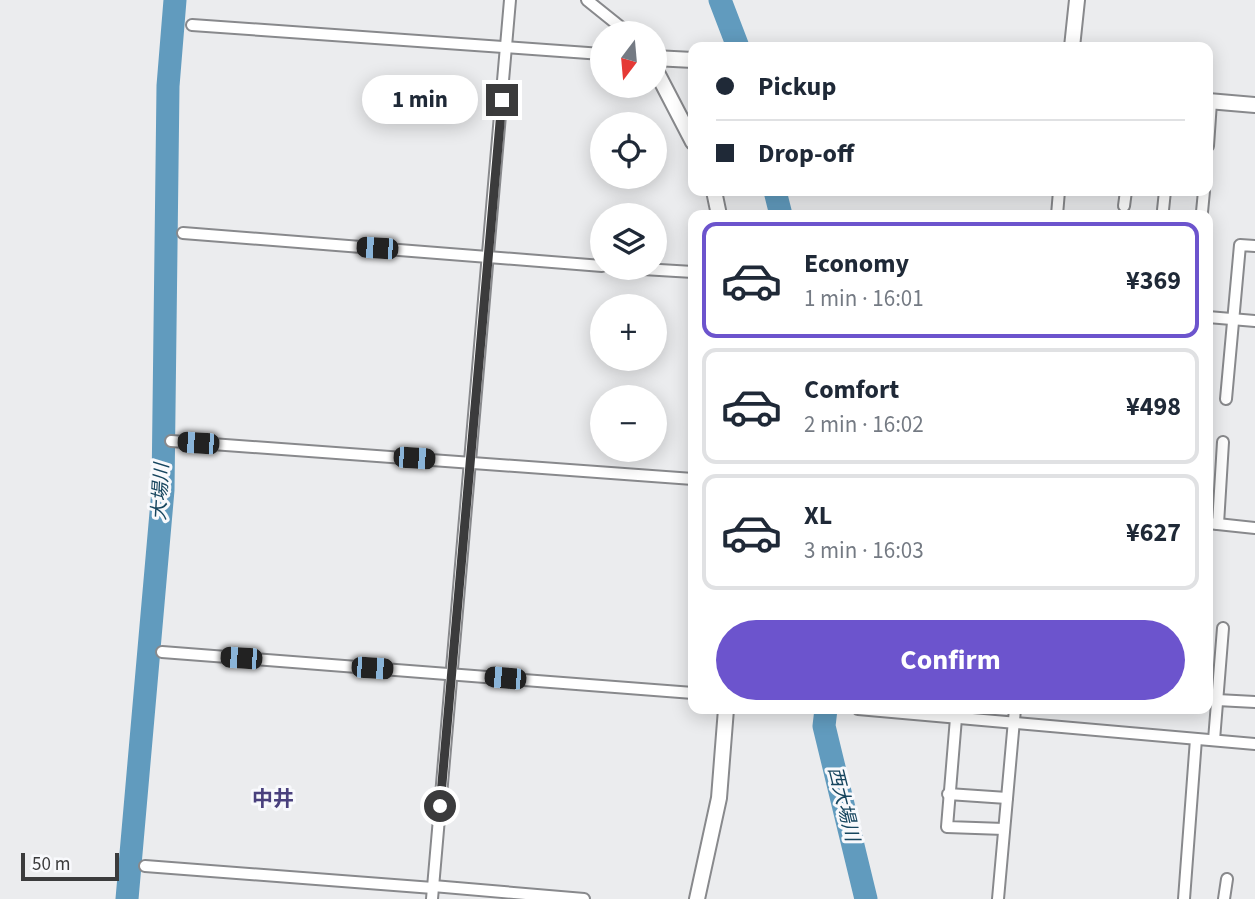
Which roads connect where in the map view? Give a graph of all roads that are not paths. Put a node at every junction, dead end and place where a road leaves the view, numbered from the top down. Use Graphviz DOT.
graph roads {
  1 [pos="510,0"];
  2 [pos="587,0"];
  3 [pos="1077,0"];
  4 [pos="613,21"];
  5 [pos="192,25"];
  6 [pos="1073,42"];
  7 [pos="506,48"];
  8 [pos="590,53"];
  9 [pos="667,59"];
  10 [pos="688,60"];
  11 [pos="667,92"];
  12 [pos="1213,101"];
  13 [pos="1255,105"];
  14 [pos="688,132"];
  15 [pos="1125,196"];
  16 [pos="1164,196"];
  17 [pos="1124,206"];
  18 [pos="1163,210"];
  19 [pos="183,233"];
  20 [pos="1255,246"];
  21 [pos="489,256"];
  22 [pos="590,265"];
  23 [pos="667,270"];
  24 [pos="688,272"];
  25 [pos="1213,318"];
  26 [pos="1233,320"];
  27 [pos="1255,321"];
  28 [pos="1226,400"];
  29 [pos="171,441"];
  30 [pos="1223,442"];
  31 [pos="468,462"];
  32 [pos="688,479"];
  33 [pos="1213,524"];
  34 [pos="1255,528"];
  35 [pos="1223,628"];
  36 [pos="162,652"];
  37 [pos="451,673"];
  38 [pos="688,693"];
  39 [pos="1217,700"];
  40 [pos="1255,702"];
  41 [pos="726,714"];
  42 [pos="912,714"];
  43 [pos="1014,714"];
  44 [pos="956,718"];
  45 [pos="1013,723"];
  46 [pos="1196,738"];
  47 [pos="1214,740"];
  48 [pos="1255,744"];
  49 [pos="948,794"];
  50 [pos="1007,798"];
  51 [pos="1004,829"];
  52 [pos="145,866"];
  53 [pos="1227,878"];
  54 [pos="432,891"];
  55 [pos="584,899"];
  56 [pos="697,899"];
  57 [pos="998,899"];
  58 [pos="1184,899"];
  59 [pos="1224,899"];
  1 -- 7 [label="street"];
  2 -- 4 [label="street"];
  3 -- 6 [label="street"];
  5 -- 7 [label="street"];
  7 -- 8 [label="street"];
  7 -- 21 [label="street"];
  9 -- 10 [label="street"];
  11 -- 14 [label="street"];
  12 -- 13 [label="street"];
  15 -- 17 [label="street"];
  16 -- 18 [label="street"];
  19 -- 21 [label="street"];
  20 -- 26 [label="street"];
  21 -- 22 [label="street"];
  21 -- 31 [label="street"];
  23 -- 24 [label="street"];
  25 -- 26 [label="street"];
  26 -- 27 [label="street"];
  26 -- 28 [label="street"];
  29 -- 31 [label="street"];
  30 -- 33 [label="street"];
  31 -- 32 [label="street"];
  31 -- 37 [label="street"];
  33 -- 34 [label="street"];
  35 -- 39 [label="street"];
  36 -- 37 [label="street"];
  37 -- 38 [label="street"];
  37 -- 54 [label="street"];
  39 -- 40 [label="street"];
  39 -- 47 [label="street"];
  41 -- 56 [label="street"];
  42 -- 44 [label="street"];
  43 -- 45 [label="street"];
  44 -- 45 [label="street"];
  44 -- 49 [label="street"];
  45 -- 46 [label="street"];
  45 -- 50 [label="street"];
  46 -- 47 [label="street"];
  46 -- 58 [label="street"];
  47 -- 48 [label="street"];
  49 -- 50 [label="street"];
  49 -- 51 [label="street"];
  50 -- 51 [label="street"];
  51 -- 57 [label="street"];
  52 -- 54 [label="street"];
  53 -- 59 [label="street"];
  54 -- 55 [label="street"];
}
